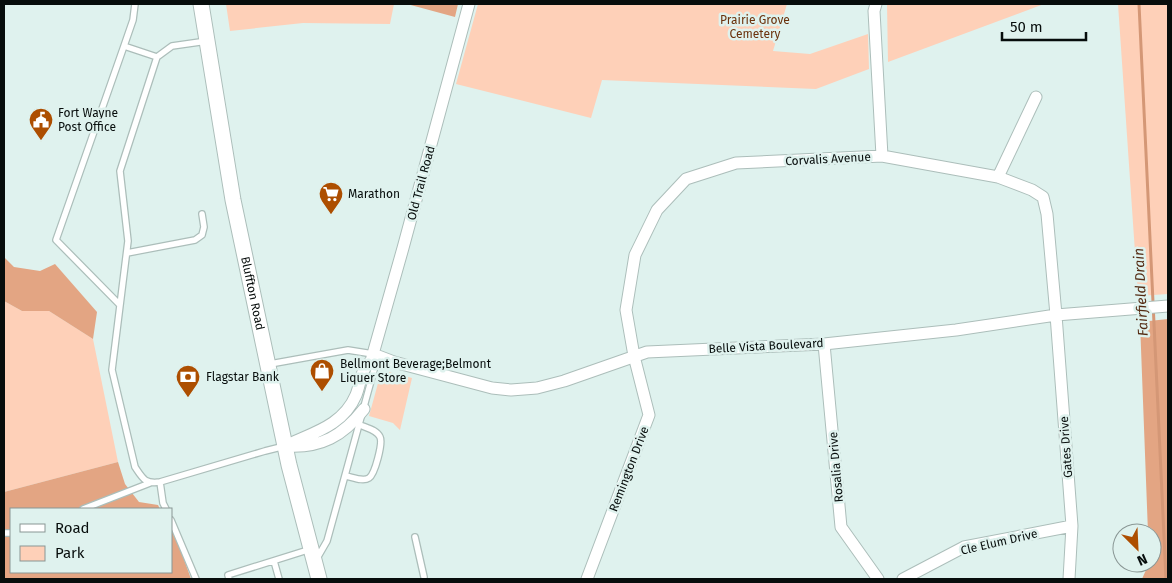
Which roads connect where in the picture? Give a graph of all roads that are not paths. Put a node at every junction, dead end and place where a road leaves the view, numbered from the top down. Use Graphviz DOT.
graph roads {
  1 [pos="135,4"];
  2 [pos="201,4"];
  3 [pos="469,4"];
  4 [pos="876,4"];
  5 [pos="207,41"];
  6 [pos="124,46"];
  7 [pos="157,57"];
  8 [pos="1036,97"];
  9 [pos="882,156"];
  10 [pos="998,177"];
  11 [pos="202,214"];
  12 [pos="127,253"];
  13 [pos="120,304"];
  14 [pos="1168,306"];
  15 [pos="1056,315"];
  16 [pos="824,344"];
  17 [pos="634,356"];
  18 [pos="372,358"];
  19 [pos="268,365"];
  20 [pos="364,410"];
  21 [pos="360,425"];
  22 [pos="285,446"];
  23 [pos="346,476"];
  24 [pos="160,482"];
  25 [pos="150,483"];
  26 [pos="86,508"];
  27 [pos="166,508"];
  28 [pos="172,522"];
  29 [pos="1072,526"];
  30 [pos="414,538"];
  31 [pos="312,557"];
  32 [pos="274,561"];
  33 [pos="424,577"];
  34 [pos="196,579"];
  35 [pos="229,579"];
  36 [pos="279,579"];
  37 [pos="319,579"];
  38 [pos="587,579"];
  39 [pos="878,579"];
  40 [pos="903,579"];
  41 [pos="1070,579"];
  1 -- 6 [label="lane"];
  2 -- 5 [label="main road, Bluffton Road"];
  3 -- 18 [label="street, Old Trail Road"];
  4 -- 9 [label="street"];
  5 -- 7 [label="lane"];
  5 -- 19 [label="main road, Bluffton Road"];
  6 -- 7 [label="lane"];
  6 -- 13 [label="lane"];
  7 -- 12 [label="lane"];
  8 -- 10 [label="street"];
  9 -- 10 [label="street, Corvalis Avenue"];
  9 -- 17 [label="street, Corvalis Avenue"];
  10 -- 15 [label="street, Corvalis Avenue"];
  11 -- 12 [label="lane"];
  12 -- 13 [label="lane"];
  13 -- 25 [label="lane"];
  14 -- 15 [label="street, Belle Vista Boulevard"];
  15 -- 16 [label="street, Belle Vista Boulevard"];
  15 -- 29 [label="street, Gates Drive"];
  16 -- 17 [label="street, Belle Vista Boulevard"];
  16 -- 39 [label="street, Rosalia Drive"];
  17 -- 18 [label="street, Belle Vista Boulevard"];
  17 -- 38 [label="street, Remington Drive"];
  18 -- 19 [label="lane"];
  18 -- 20 [label="lane, Old Trail Road"];
  18 -- 22 [label="street, Old Trail Road"];
  19 -- 22 [label="main road, Bluffton Road"];
  20 -- 21 [label="lane, Old Trail Road"];
  20 -- 22 [label="street"];
  21 -- 23 [label="lane, Old Trail Road"];
  21 -- 23 [label="lane"];
  22 -- 24 [label="lane"];
  22 -- 31 [label="main road, Bluffton Road"];
  23 -- 31 [label="lane, Old Trail Road"];
  24 -- 25 [label="lane"];
  24 -- 27 [label="lane"];
  25 -- 26 [label="lane"];
  28 -- 34 [label="lane"];
  29 -- 40 [label="street, Cle Elum Drive"];
  29 -- 41 [label="street, Gates Drive"];
  30 -- 33 [label="lane"];
  31 -- 32 [label="lane"];
  31 -- 37 [label="main road, Bluffton Road"];
  32 -- 35 [label="lane"];
  32 -- 36 [label="lane"];
}
